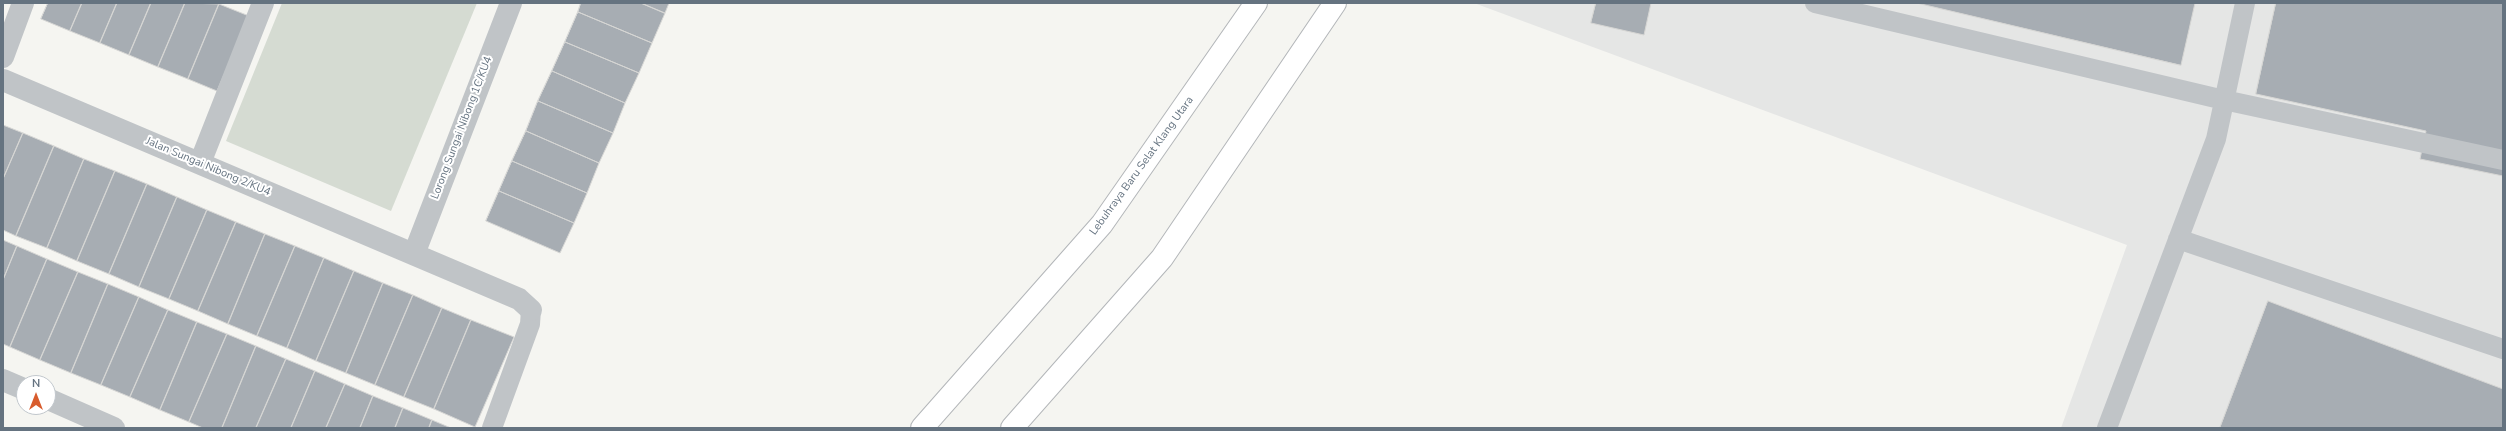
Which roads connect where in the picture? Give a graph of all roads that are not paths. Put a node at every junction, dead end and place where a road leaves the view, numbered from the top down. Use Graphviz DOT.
graph roads {
  1 [pos="23,3"];
  2 [pos="263,3"];
  3 [pos="510,3"];
  4 [pos="1256,3"];
  5 [pos="1335,3"];
  6 [pos="1815,3"];
  7 [pos="2245,3"];
  8 [pos="3,57"];
  9 [pos="3,80"];
  10 [pos="2224,100"];
  11 [pos="2503,160"];
  12 [pos="200,163"];
  13 [pos="2178,239"];
  14 [pos="414,254"];
  15 [pos="531,310"];
  16 [pos="2503,349"];
  17 [pos="3,380"];
  18 [pos="16,386"];
  19 [pos="56,403"];
  20 [pos="114,428"];
  21 [pos="492,428"];
  22 [pos="922,428"];
  23 [pos="1012,428"];
  24 [pos="2107,428"];
  1 -- 8 [label="street"];
  2 -- 12 [label="street"];
  3 -- 14 [label="street, Lorong Sungai Nibong 1C/KU4"];
  4 -- 22 [label="highway, Lebuhraya Baru Selat Klang Utara"];
  5 -- 23 [label="highway"];
  6 -- 10 [label="lane"];
  7 -- 10 [label="lane"];
  9 -- 12 [label="street, Jalan Sungai Nibong 2/KU4"];
  10 -- 11 [label="lane"];
  10 -- 13 [label="lane"];
  12 -- 14 [label="street, Jalan Sungai Nibong 2/KU4"];
  13 -- 16 [label="lane"];
  13 -- 24 [label="lane"];
  14 -- 15 [label="street, Jalan Sungai Nibong 2/KU4"];
  15 -- 21 [label="lane"];
  17 -- 18 [label="street"];
  19 -- 20 [label="street"];
}
